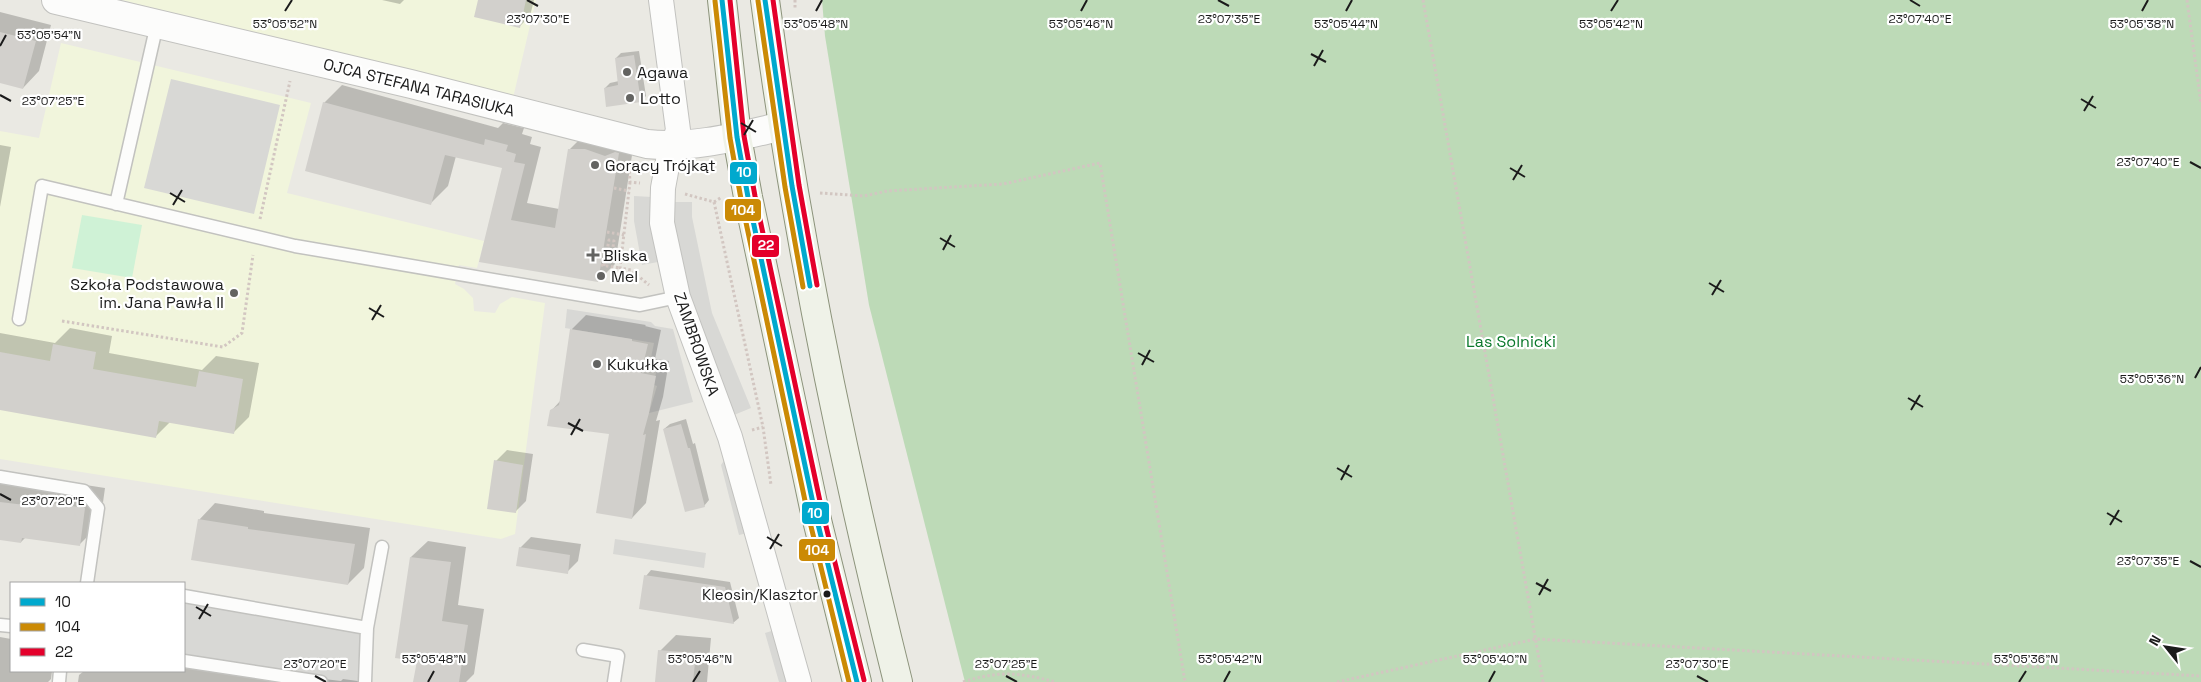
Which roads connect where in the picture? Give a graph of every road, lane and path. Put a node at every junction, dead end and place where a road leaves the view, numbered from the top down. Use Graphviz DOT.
graph roads {
  1 [pos="56,0"];
  2 [pos="661,0"];
  3 [pos="722,0"];
  4 [pos="765,0"];
  5 [pos="795,0"];
  6 [pos="1423,0"];
  7 [pos="2187,0"];
  8 [pos="795,14"];
  9 [pos="157,24"];
  10 [pos="291,76"];
  11 [pos="2201,104"];
  12 [pos="783,126"];
  13 [pos="737,137"];
  14 [pos="672,147"];
  15 [pos="628,159"];
  16 [pos="611,168"];
  17 [pos="630,173"];
  18 [pos="630,182"];
  19 [pos="645,184"];
  20 [pos="819,186"];
  21 [pos="614,188"];
  22 [pos="629,191"];
  23 [pos="682,193"];
  24 [pos="820,193"];
  25 [pos="822,202"];
  26 [pos="116,204"];
  27 [pos="607,232"];
  28 [pos="624,235"];
  29 [pos="256,237"];
  30 [pos="620,261"];
  31 [pos="620,268"];
  32 [pos="631,270"];
  33 [pos="678,297"];
  34 [pos="19,319"];
  35 [pos="62,321"];
  36 [pos="0,477"];
  37 [pos="771,486"];
  38 [pos="382,547"];
  39 [pos="87,582"];
  40 [pos="185,596"];
  41 [pos="367,628"];
  42 [pos="1536,639"];
  43 [pos="583,650"];
  44 [pos="185,661"];
  45 [pos="2201,676"];
  46 [pos="322,682"];
  47 [pos="365,682"];
  48 [pos="614,682"];
  49 [pos="799,682"];
  50 [pos="857,682"];
  51 [pos="898,682"];
  52 [pos="963,682"];
  53 [pos="1056,682"];
  54 [pos="1185,682"];
  55 [pos="1337,682"];
  56 [pos="1543,682"];
  1 -- 9 [label="street, OJCA STEFANA TARASIUKA"];
  2 -- 14 [label="street, ZAMBROWSKA"];
  3 -- 13 [label="main road"];
  4 -- 12 [label="main road"];
  5 -- 8 [label="path"];
  6 -- 42 [label="path"];
  7 -- 11 [label="path"];
  9 -- 14 [label="street, OJCA STEFANA TARASIUKA"];
  9 -- 26 [label="lane"];
  10 -- 29 [label="path"];
  12 -- 13 [label="street, OJCA STEFANA TARASIUKA"];
  12 -- 51 [label="main road"];
  13 -- 14 [label="street, OJCA STEFANA TARASIUKA"];
  13 -- 50 [label="main road"];
  14 -- 33 [label="street, ZAMBROWSKA"];
  15 -- 17 [label="path"];
  16 -- 17 [label="path"];
  17 -- 18 [label="path"];
  18 -- 19 [label="path"];
  18 -- 22 [label="path"];
  20 -- 24 [label="path"];
  21 -- 22 [label="path"];
  22 -- 28 [label="path"];
  23 -- 37 [label="path"];
  24 -- 25 [label="path"];
  24 -- 54 [label="path"];
  26 -- 29 [label="lane"];
  26 -- 34 [label="lane"];
  27 -- 28 [label="path"];
  28 -- 30 [label="path"];
  29 -- 33 [label="lane"];
  29 -- 35 [label="path"];
  30 -- 31 [label="path"];
  30 -- 31 [label="path"];
  31 -- 32 [label="path"];
  33 -- 49 [label="street, ZAMBROWSKA"];
  36 -- 39 [label="lane"];
  38 -- 41 [label="lane"];
  40 -- 41 [label="lane"];
  41 -- 47 [label="lane"];
  42 -- 45 [label="path"];
  42 -- 55 [label="path"];
  42 -- 56 [label="path"];
  43 -- 48 [label="lane"];
  44 -- 46 [label="lane"];
  52 -- 53 [label="path"];
}
